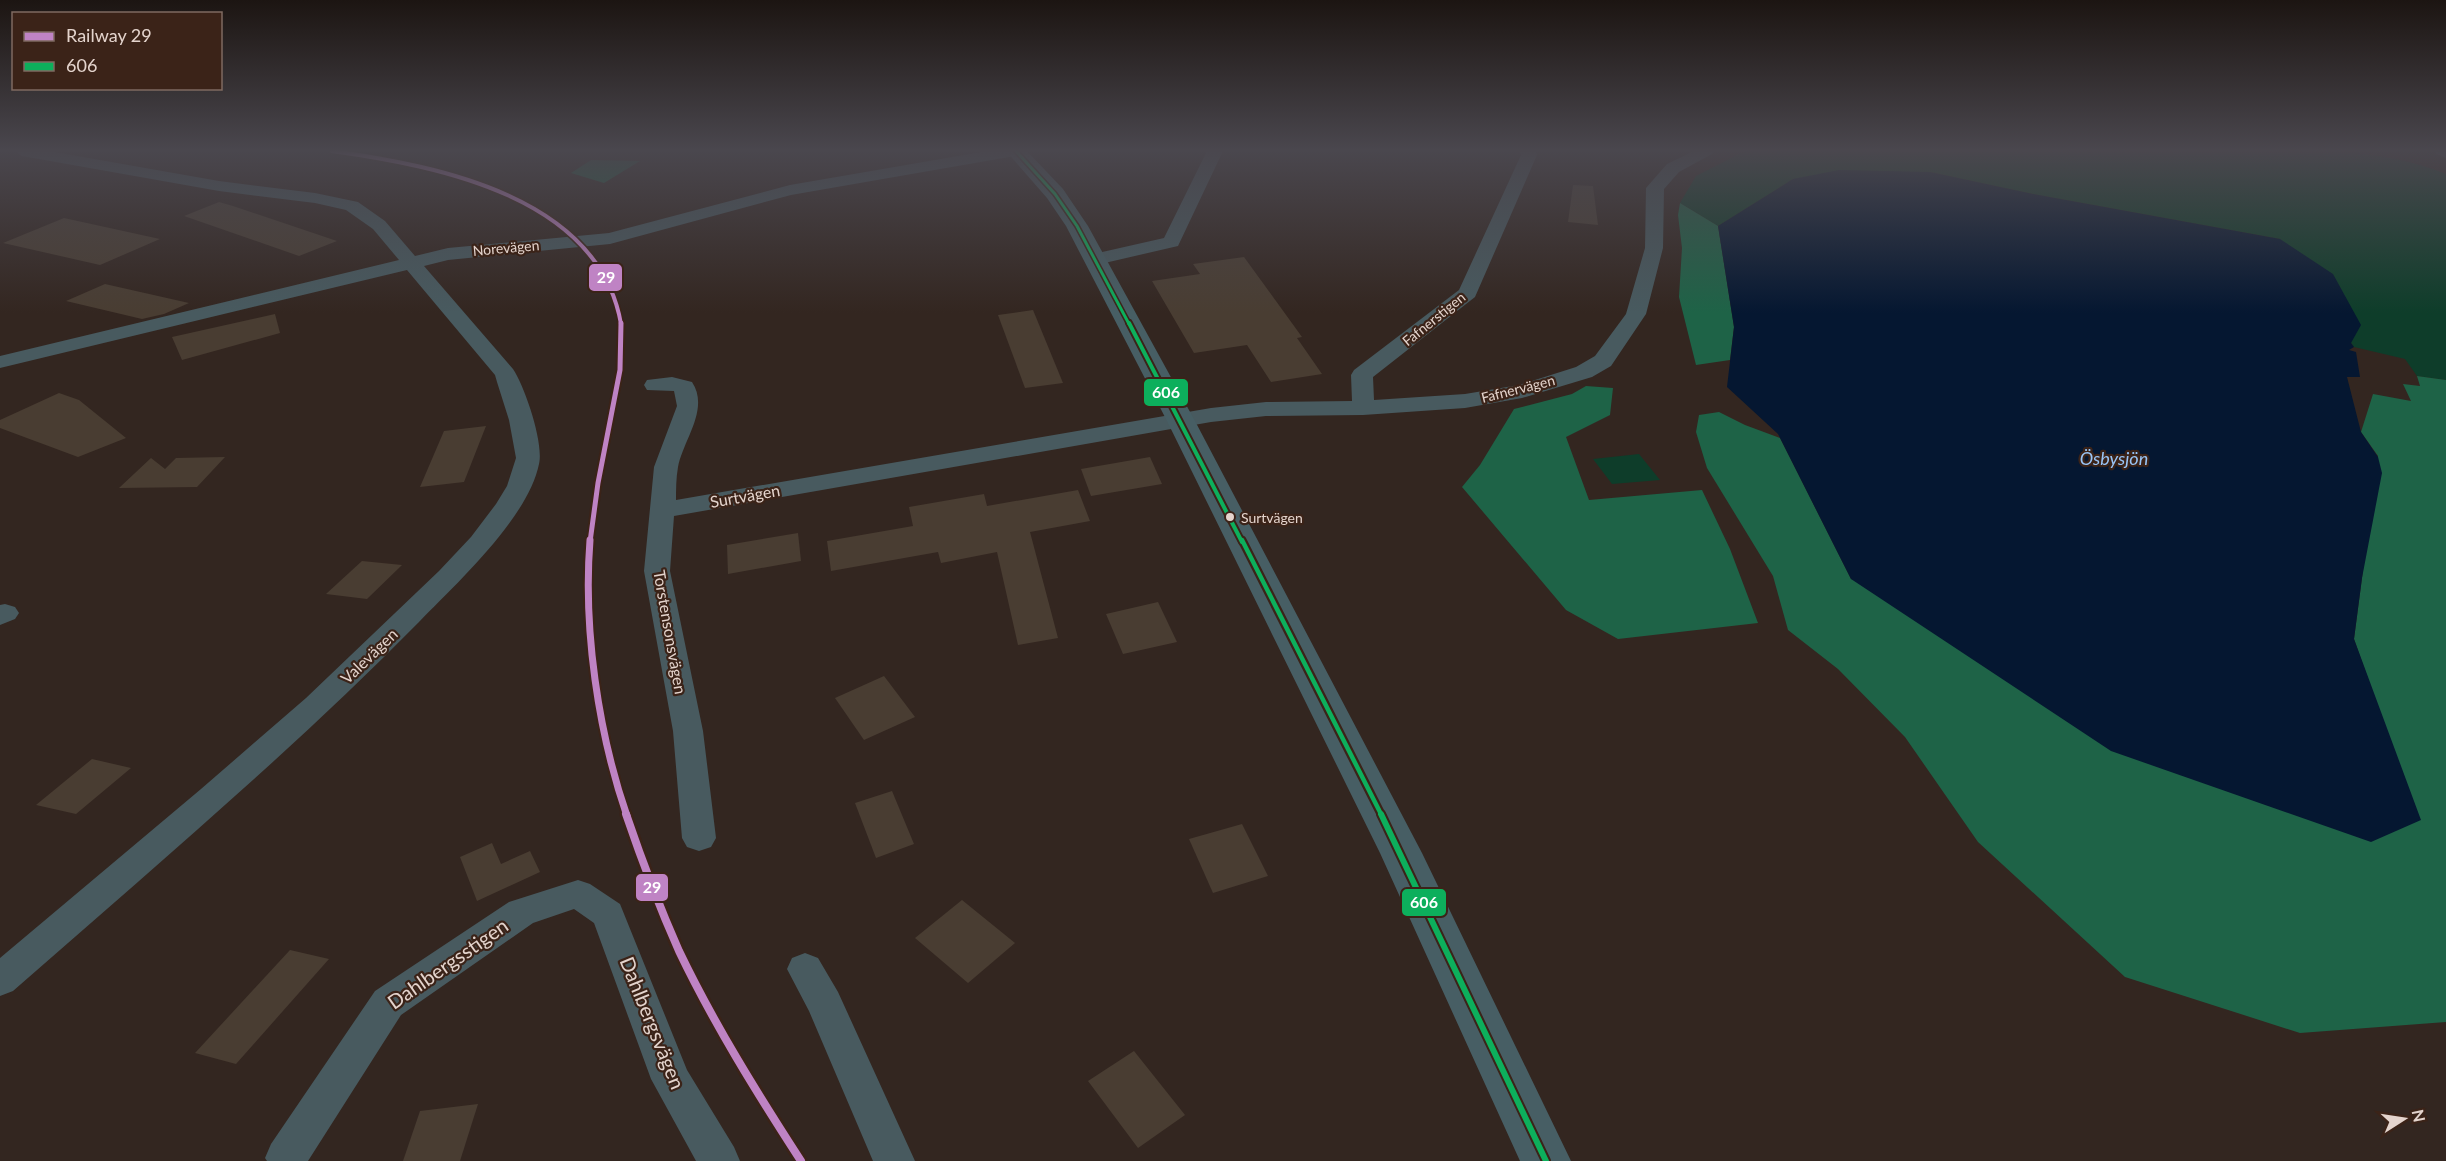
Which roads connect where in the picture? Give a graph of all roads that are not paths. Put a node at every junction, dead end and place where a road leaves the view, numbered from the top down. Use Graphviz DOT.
graph roads {
  1 [pos="348,205"];
  2 [pos="732,205"];
  3 [pos="1063,205"];
  4 [pos="1189,205"];
  5 [pos="1506,205"];
  6 [pos="1655,205"];
  7 [pos="1096,259"];
  8 [pos="411,262"];
  9 [pos="0,362"];
  10 [pos="655,385"];
  11 [pos="1363,408"];
  12 [pos="1181,421"];
  13 [pos="663,510"];
  14 [pos="699,838"];
  15 [pos="578,894"];
  16 [pos="805,969"];
  17 [pos="0,980"];
  18 [pos="286,1158"];
  19 [pos="718,1161"];
  20 [pos="894,1161"];
  21 [pos="1546,1161"];
  1 -- 8 [label="street, Valevägen"];
  2 -- 8 [label="street, Norevägen"];
  3 -- 7 [label="street"];
  4 -- 7 [label="street"];
  5 -- 11 [label="street, Fafnerstigen"];
  6 -- 11 [label="street, Fafnervägen"];
  7 -- 12 [label="street"];
  8 -- 9 [label="street, Norevägen"];
  8 -- 17 [label="street, Valevägen"];
  10 -- 13 [label="street, Torstensonsvägen"];
  11 -- 12 [label="street, Fafnervägen"];
  12 -- 13 [label="street, Surtvägen"];
  12 -- 21 [label="street"];
  13 -- 14 [label="street, Torstensonsvägen"];
  15 -- 18 [label="street, Dahlbergsstigen"];
  15 -- 19 [label="street, Dahlbergsvägen"];
  16 -- 20 [label="street"];
}
